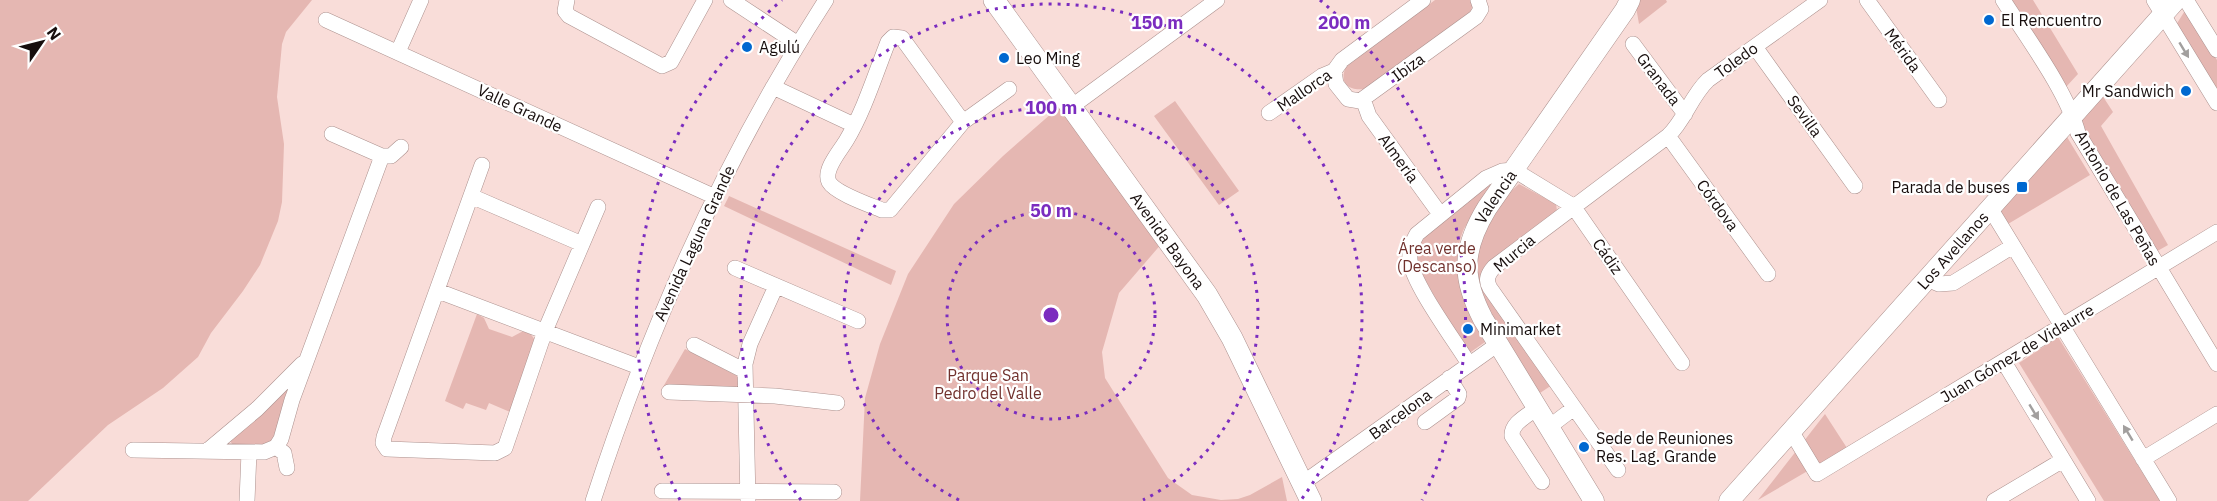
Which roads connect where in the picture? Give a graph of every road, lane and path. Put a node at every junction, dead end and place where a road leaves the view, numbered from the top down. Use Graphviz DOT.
graph roads {
  1 [pos="421,0"];
  2 [pos="567,0"];
  3 [pos="705,0"];
  4 [pos="731,0"];
  5 [pos="826,0"];
  6 [pos="994,0"];
  7 [pos="1217,0"];
  8 [pos="1423,0"];
  9 [pos="1478,0"];
  10 [pos="1630,0"];
  11 [pos="1820,0"];
  12 [pos="1867,0"];
  13 [pos="2003,0"];
  14 [pos="2186,0"];
  15 [pos="2164,5"];
  16 [pos="326,20"];
  17 [pos="798,44"];
  18 [pos="1633,44"];
  19 [pos="1755,47"];
  20 [pos="2217,50"];
  21 [pos="398,52"];
  22 [pos="1334,71"];
  23 [pos="773,87"];
  24 [pos="1010,89"];
  25 [pos="1363,99"];
  26 [pos="1939,100"];
  27 [pos="2217,103"];
  28 [pos="1071,106"];
  29 [pos="1269,113"];
  30 [pos="1685,114"];
  31 [pos="2073,114"];
  32 [pos="963,123"];
  33 [pos="854,124"];
  34 [pos="332,134"];
  35 [pos="1668,136"];
  36 [pos="400,147"];
  37 [pos="382,156"];
  38 [pos="482,165"];
  39 [pos="1514,170"];
  40 [pos="1855,186"];
  41 [pos="471,195"];
  42 [pos="713,196"];
  43 [pos="1573,206"];
  44 [pos="598,207"];
  45 [pos="1990,208"];
  46 [pos="1440,213"];
  47 [pos="2217,232"];
  48 [pos="582,244"];
  49 [pos="2013,246"];
  50 [pos="735,268"];
  51 [pos="2159,268"];
  52 [pos="1768,274"];
  53 [pos="1927,279"];
  54 [pos="776,286"];
  55 [pos="438,291"];
  56 [pos="858,321"];
  57 [pos="2062,326"];
  58 [pos="545,331"];
  59 [pos="1498,344"];
  60 [pos="694,345"];
  61 [pos="307,359"];
  62 [pos="2004,362"];
  63 [pos="1682,363"];
  64 [pos="1469,364"];
  65 [pos="2217,364"];
  66 [pos="639,367"];
  67 [pos="745,371"];
  68 [pos="1449,378"];
  69 [pos="669,392"];
  70 [pos="745,395"];
  71 [pos="837,403"];
  72 [pos="1537,408"];
  73 [pos="1574,408"];
  74 [pos="2217,414"];
  75 [pos="1425,422"];
  76 [pos="1549,427"];
  77 [pos="1791,431"];
  78 [pos="276,447"];
  79 [pos="133,450"];
  80 [pos="207,451"];
  81 [pos="249,452"];
  82 [pos="2063,459"];
  83 [pos="2144,459"];
  84 [pos="287,468"];
  85 [pos="1618,470"];
  86 [pos="1542,482"];
  87 [pos="662,491"];
  88 [pos="834,492"];
  89 [pos="1307,492"];
  90 [pos="747,496"];
  91 [pos="1734,499"];
  92 [pos="247,501"];
  93 [pos="592,501"];
  94 [pos="1594,501"];
  95 [pos="1994,501"];
  96 [pos="2088,501"];
  97 [pos="2169,501"];
  1 -- 21 [label="street"];
  2 -- 3 [label="street"];
  4 -- 17 [label="street"];
  5 -- 17 [label="street, Avenida Laguna Grande"];
  6 -- 28 [label="main road, Avenida Bayona"];
  7 -- 28 [label="street"];
  8 -- 22 [label="street, Mallorca"];
  9 -- 25 [label="street, Ibiza"];
  10 -- 39 [label="street, Valencia"];
  11 -- 19 [label="street, Toledo"];
  12 -- 26 [label="street, Mérida"];
  13 -- 31 [label="street, Antonio de Las Peñas"];
  14 -- 20 [label="street"];
  15 -- 27 [label="street, one-way"];
  15 -- 31 [label="street, Los Avellanos"];
  16 -- 21 [label="street, Valle Grande"];
  17 -- 23 [label="street, Avenida Laguna Grande"];
  18 -- 30 [label="street, Granada"];
  19 -- 30 [label="street, Toledo"];
  19 -- 40 [label="street, Sevilla"];
  21 -- 42 [label="street, Valle Grande"];
  22 -- 25 [label="street"];
  22 -- 29 [label="street, Mallorca"];
  23 -- 33 [label="street"];
  23 -- 42 [label="street, Avenida Laguna Grande"];
  24 -- 32 [label="street"];
  25 -- 46 [label="street, Almería"];
  28 -- 89 [label="main road, Avenida Bayona"];
  30 -- 35 [label="street, Toledo"];
  31 -- 45 [label="street, Los Avellanos"];
  31 -- 51 [label="street, Antonio de Las Peñas"];
  32 -- 33 [label="street"];
  32 -- 33 [label="street"];
  34 -- 37 [label="street"];
  35 -- 43 [label="street, Murcia"];
  35 -- 52 [label="street, Córdova"];
  36 -- 37 [label="street"];
  37 -- 61 [label="street"];
  38 -- 41 [label="street"];
  39 -- 43 [label="street, Cádiz"];
  39 -- 46 [label="street"];
  39 -- 59 [label="street, Valencia"];
  41 -- 48 [label="street"];
  41 -- 55 [label="street"];
  42 -- 66 [label="street, Avenida Laguna Grande"];
  43 -- 63 [label="street, Cádiz"];
  43 -- 73 [label="street, Murcia"];
  44 -- 48 [label="street"];
  45 -- 49 [label="street"];
  45 -- 53 [label="street, Los Avellanos"];
  46 -- 64 [label="street"];
  47 -- 51 [label="street, Juan Gómez de Vidaurre"];
  48 -- 58 [label="street"];
  49 -- 53 [label="street"];
  49 -- 57 [label="street"];
  50 -- 54 [label="street"];
  51 -- 57 [label="street, Juan Gómez de Vidaurre"];
  51 -- 65 [label="street, Antonio de Las Peñas"];
  53 -- 77 [label="street, Los Avellanos"];
  54 -- 56 [label="street"];
  54 -- 67 [label="street"];
  55 -- 58 [label="street"];
  55 -- 58 [label="street"];
  57 -- 62 [label="street, Juan Gómez de Vidaurre"];
  83 -- 57 [label="street, one-way"];
  58 -- 66 [label="street"];
  59 -- 64 [label="street, Barcelona"];
  59 -- 72 [label="street, Valencia"];
  60 -- 67 [label="street"];
  61 -- 78 [label="street"];
  61 -- 80 [label="street"];
  62 -- 77 [label="street, Juan Gómez de Vidaurre"];
  62 -- 82 [label="street, one-way"];
  64 -- 68 [label="street, Barcelona"];
  66 -- 93 [label="street, Avenida Laguna Grande"];
  67 -- 70 [label="street"];
  68 -- 75 [label="street"];
  68 -- 89 [label="street, Barcelona"];
  69 -- 70 [label="street"];
  70 -- 71 [label="street"];
  70 -- 90 [label="street"];
  72 -- 76 [label="street, Valencia"];
  72 -- 86 [label="street"];
  73 -- 76 [label="street"];
  73 -- 85 [label="street, Murcia"];
  74 -- 83 [label="street"];
  76 -- 94 [label="street, Valencia"];
  77 -- 91 [label="street, Los Avellanos"];
  78 -- 81 [label="street"];
  78 -- 84 [label="street"];
  79 -- 80 [label="street"];
  80 -- 81 [label="street"];
  81 -- 92 [label="street"];
  82 -- 95 [label="street"];
  82 -- 96 [label="street"];
  83 -- 97 [label="street"];
  87 -- 90 [label="street"];
  88 -- 90 [label="street"];
}
